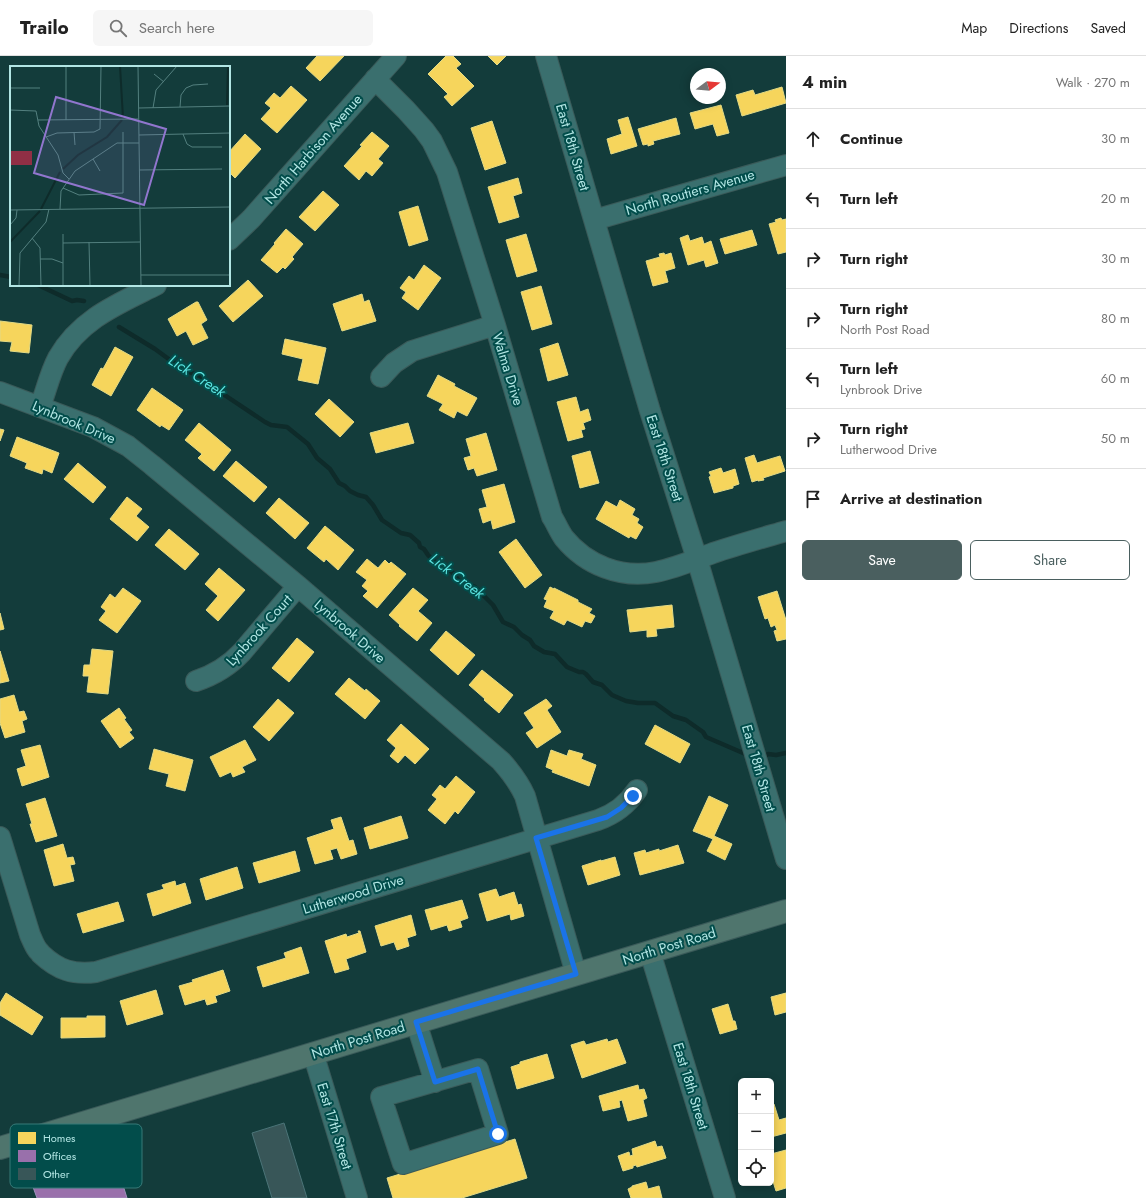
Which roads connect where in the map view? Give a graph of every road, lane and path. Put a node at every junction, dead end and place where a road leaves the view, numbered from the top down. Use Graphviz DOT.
graph roads {
  1 [pos="396,56"];
  2 [pos="546,56"];
  3 [pos="375,79"];
  4 [pos="786,165"];
  5 [pos="594,220"];
  6 [pos="230,239"];
  7 [pos="154,286"];
  8 [pos="495,325"];
  9 [pos="381,377"];
  10 [pos="0,392"];
  11 [pos="40,407"];
  12 [pos="786,531"];
  13 [pos="697,559"];
  14 [pos="298,586"];
  15 [pos="196,681"];
  16 [pos="637,790"];
  17 [pos="0,837"];
  18 [pos="536,838"];
  19 [pos="786,859"];
  20 [pos="786,911"];
  21 [pos="650,952"];
  22 [pos="576,974"];
  23 [pos="416,1022"];
  24 [pos="313,1054"];
  25 [pos="435,1082"];
  26 [pos="80,1124"];
  27 [pos="10,1145"];
  28 [pos="0,1148"];
  29 [pos="357,1198"];
  30 [pos="726,1198"];
  1 -- 3 [label="street, North Harbison Avenue"];
  2 -- 5 [label="street, East 18th Street"];
  3 -- 6 [label="street, North Harbison Avenue"];
  3 -- 8 [label="street, Walma Drive"];
  4 -- 5 [label="street, North Routiers Avenue"];
  5 -- 13 [label="street, East 18th Street"];
  7 -- 11 [label="street"];
  8 -- 9 [label="street"];
  8 -- 13 [label="street, Walma Drive"];
  10 -- 11 [label="street, Lynbrook Drive"];
  11 -- 14 [label="street, Lynbrook Drive"];
  12 -- 13 [label="street, Walma Drive"];
  13 -- 19 [label="street, East 18th Street"];
  14 -- 15 [label="street, Lynbrook Court"];
  14 -- 18 [label="street, Lynbrook Drive"];
  16 -- 18 [label="street, Lutherwood Drive"];
  17 -- 18 [label="street, Lutherwood Drive"];
  18 -- 22 [label="street, Lynbrook Drive"];
  20 -- 21 [label="main road, North Post Road"];
  21 -- 22 [label="main road, North Post Road"];
  21 -- 30 [label="street, East 18th Street"];
  22 -- 23 [label="main road, North Post Road"];
  23 -- 24 [label="main road, North Post Road"];
  23 -- 25 [label="street"];
  24 -- 26 [label="main road, North Post Road"];
  24 -- 29 [label="street, East 17th Street"];
  25 -- 25 [label="street"];
  27 -- 28 [label="main road, North Post Road"];
}
